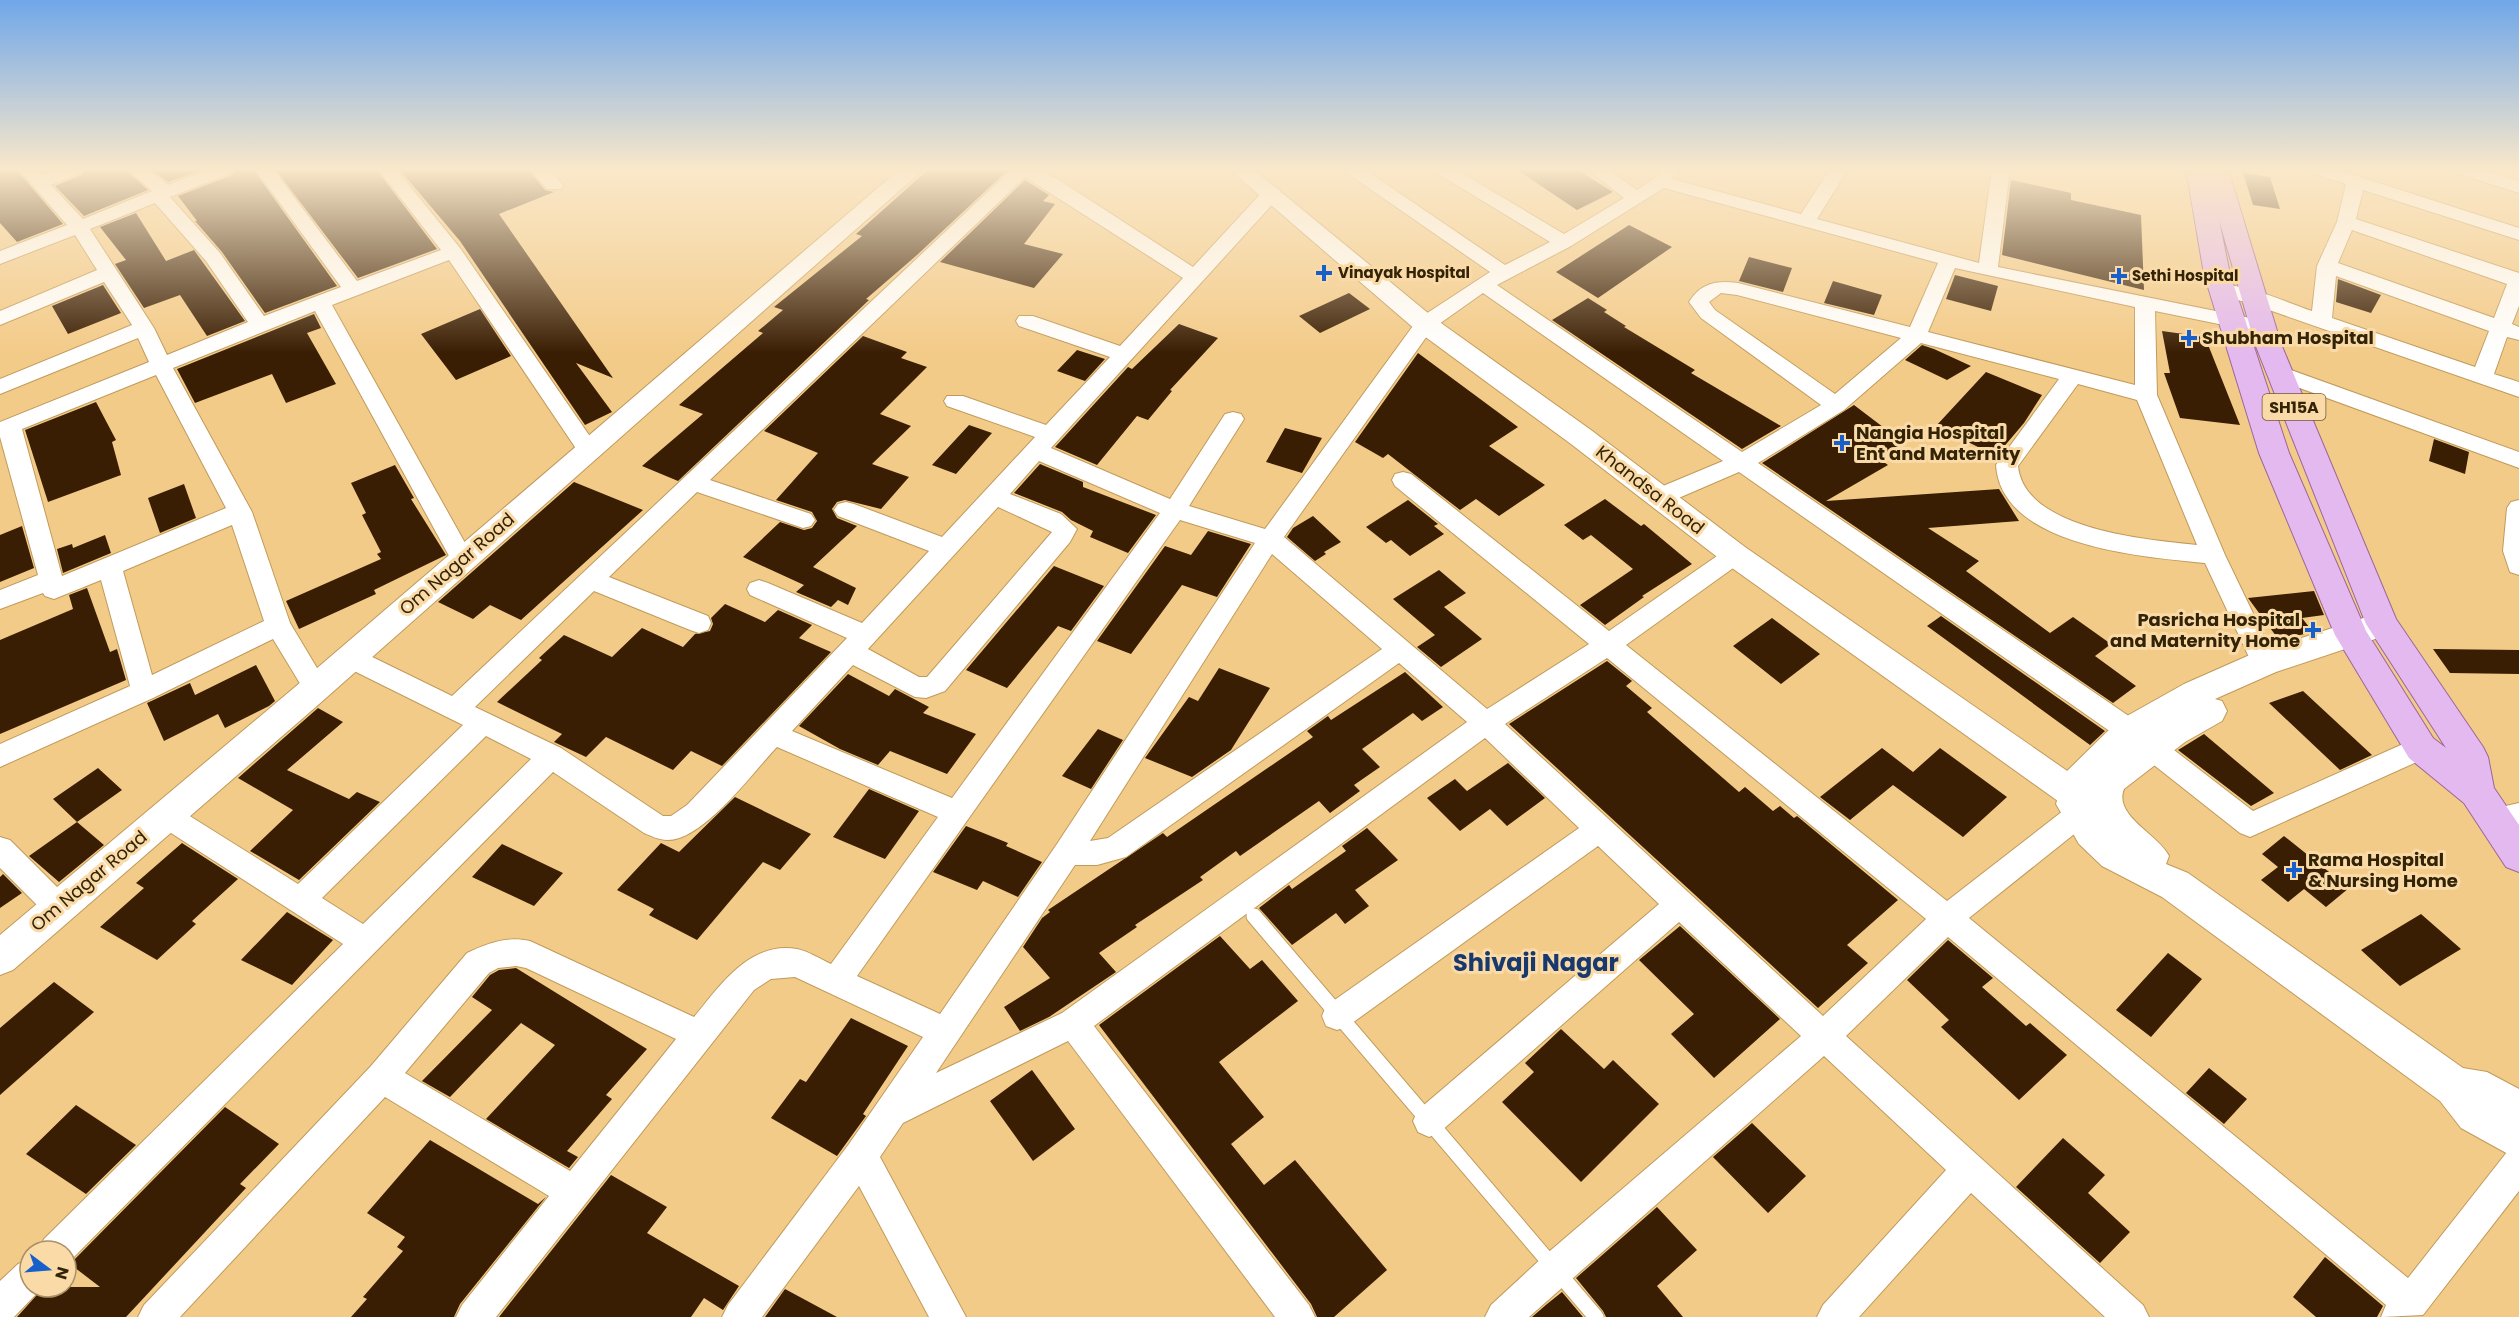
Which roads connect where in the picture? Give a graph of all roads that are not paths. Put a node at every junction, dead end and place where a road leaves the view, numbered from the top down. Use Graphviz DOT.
graph roads {
  1 [pos="65,230"];
  2 [pos="82,230"];
  3 [pos="192,230"];
  4 [pos="309,230"];
  5 [pos="436,230"];
  6 [pos="842,230"];
  7 [pos="959,230"];
  8 [pos="1123,230"];
  9 [pos="1237,230"];
  10 [pos="1312,230"];
  11 [pos="1432,230"];
  12 [pos="1545,230"];
  13 [pos="1583,230"];
  14 [pos="1837,230"];
  15 [pos="1993,230"];
  16 [pos="2210,230"];
  17 [pos="2235,230"];
  18 [pos="2342,230"];
  19 [pos="2371,230"];
  20 [pos="1564,242"];
  21 [pos="453,252"];
  22 [pos="0,258"];
  23 [pos="1949,260"];
  24 [pos="2327,266"];
  25 [pos="1988,271"];
  26 [pos="110,272"];
  27 [pos="1194,277"];
  28 [pos="1493,278"];
  29 [pos="2519,280"];
  30 [pos="353,290"];
  31 [pos="2222,290"];
  32 [pos="2255,297"];
  33 [pos="320,302"];
  34 [pos="2145,303"];
  35 [pos="1,317"];
  36 [pos="2231,320"];
  37 [pos="1026,321"];
  38 [pos="2321,321"];
  39 [pos="1425,324"];
  40 [pos="260,325"];
  41 [pos="2263,327"];
  42 [pos="2499,327"];
  43 [pos="144,328"];
  44 [pos="2519,334"];
  45 [pos="1916,336"];
  46 [pos="1122,354"];
  47 [pos="160,364"];
  48 [pos="2280,374"];
  49 [pos="2482,376"];
  50 [pos="2071,378"];
  51 [pos="0,387"];
  52 [pos="2519,390"];
  53 [pos="2146,395"];
  54 [pos="955,401"];
  55 [pos="1836,405"];
  56 [pos="1233,419"];
  57 [pos="5,428"];
  58 [pos="1041,442"];
  59 [pos="589,451"];
  60 [pos="2519,460"];
  61 [pos="1742,462"];
  62 [pos="1403,480"];
  63 [pos="695,483"];
  64 [pos="993,496"];
  65 [pos="1659,497"];
  66 [pos="2519,508"];
  67 [pos="846,510"];
  68 [pos="1175,510"];
  69 [pos="240,512"];
  70 [pos="803,520"];
  71 [pos="1270,539"];
  72 [pos="946,548"];
  73 [pos="1735,555"];
  74 [pos="2213,555"];
  75 [pos="462,559"];
  76 [pos="2519,566"];
  77 [pos="110,568"];
  78 [pos="591,579"];
  79 [pos="50,580"];
  80 [pos="759,589"];
  81 [pos="0,600"];
  82 [pos="699,623"];
  83 [pos="278,625"];
  84 [pos="2371,636"];
  85 [pos="860,644"];
  86 [pos="1608,645"];
  87 [pos="1399,650"];
  88 [pos="351,658"];
  89 [pos="2264,663"];
  90 [pos="316,688"];
  91 [pos="144,691"];
  92 [pos="455,709"];
  93 [pos="483,722"];
  94 [pos="1486,723"];
  95 [pos="773,734"];
  96 [pos="2140,740"];
  97 [pos="2421,748"];
  98 [pos="0,756"];
  99 [pos="551,756"];
  100 [pos="2076,804"];
  101 [pos="2496,809"];
  102 [pos="957,813"];
  103 [pos="167,816"];
  104 [pos="1599,830"];
  105 [pos="0,849"];
  106 [pos="1067,853"];
  107 [pos="2519,856"];
  108 [pos="2175,885"];
  109 [pos="300,901"];
  110 [pos="1679,904"];
  111 [pos="58,907"];
  112 [pos="1248,909"];
  113 [pos="1947,918"];
  114 [pos="366,942"];
  115 [pos="0,958"];
  116 [pos="837,980"];
  117 [pos="1337,1016"];
  118 [pos="1073,1023"];
  119 [pos="945,1032"];
  120 [pos="698,1034"];
  121 [pos="1824,1036"];
  122 [pos="382,1077"];
  123 [pos="2455,1087"];
  124 [pos="891,1112"];
  125 [pos="2519,1114"];
  126 [pos="1429,1121"];
  127 [pos="2519,1139"];
  128 [pos="861,1156"];
  129 [pos="2519,1164"];
  130 [pos="1970,1170"];
  131 [pos="573,1192"];
  132 [pos="68,1239"];
  133 [pos="1556,1268"];
  134 [pos="18,1288"];
  135 [pos="0,1306"];
  136 [pos="2405,1310"];
  137 [pos="156,1317"];
  138 [pos="474,1317"];
  139 [pos="740,1317"];
  140 [pos="948,1317"];
  141 [pos="1297,1317"];
  142 [pos="1503,1317"];
  143 [pos="1596,1317"];
  144 [pos="1835,1317"];
  145 [pos="2131,1317"];
  1 -- 22 [label="street"];
  2 -- 26 [label="street"];
  3 -- 40 [label="street"];
  4 -- 30 [label="street"];
  5 -- 21 [label="street"];
  6 -- 59 [label="street, Om Nagar Road"];
  7 -- 63 [label="street"];
  8 -- 27 [label="street"];
  9 -- 27 [label="street"];
  10 -- 39 [label="street, Khandsa Road"];
  11 -- 28 [label="street"];
  12 -- 20 [label="street"];
  13 -- 20 [label="street"];
  14 -- 23 [label="street"];
  15 -- 25 [label="street"];
  16 -- 31 [label="main road, SH15A"];
  17 -- 32 [label="main road, SH15A"];
  18 -- 24 [label="street"];
  19 -- 29 [label="street"];
  20 -- 28 [label="street"];
  21 -- 30 [label="street"];
  21 -- 59 [label="street"];
  23 -- 25 [label="street"];
  23 -- 45 [label="street"];
  24 -- 38 [label="street"];
  24 -- 42 [label="street"];
  25 -- 34 [label="street"];
  26 -- 35 [label="street"];
  26 -- 43 [label="street"];
  27 -- 46 [label="street"];
  28 -- 39 [label="street"];
  28 -- 61 [label="street"];
  29 -- 42 [label="street"];
  30 -- 33 [label="street"];
  31 -- 32 [label="street"];
  31 -- 36 [label="main road, SH15A"];
  32 -- 38 [label="street"];
  32 -- 41 [label="main road, SH15A"];
  33 -- 40 [label="street"];
  33 -- 75 [label="street"];
  34 -- 36 [label="street"];
  34 -- 53 [label="street"];
  36 -- 41 [label="street"];
  36 -- 84 [label="main road, SH15A"];
  37 -- 46 [label="street"];
  38 -- 49 [label="street"];
  39 -- 65 [label="street, Khandsa Road"];
  39 -- 71 [label="street"];
  40 -- 47 [label="street"];
  41 -- 48 [label="main road, SH15A"];
  42 -- 44 [label="street"];
  42 -- 49 [label="street"];
  43 -- 47 [label="street"];
  43 -- 51 [label="street"];
  45 -- 50 [label="street"];
  45 -- 55 [label="street"];
  45 -- 55 [label="street"];
  46 -- 58 [label="street"];
  47 -- 57 [label="street"];
  47 -- 69 [label="street"];
  48 -- 60 [label="street"];
  48 -- 84 [label="main road, SH15A"];
  49 -- 52 [label="street"];
  50 -- 53 [label="street"];
  50 -- 74 [label="street"];
  53 -- 74 [label="street"];
  54 -- 58 [label="street"];
  55 -- 61 [label="street"];
  56 -- 68 [label="street"];
  57 -- 79 [label="street"];
  58 -- 64 [label="street"];
  58 -- 68 [label="street"];
  59 -- 75 [label="street, Om Nagar Road"];
  61 -- 65 [label="street"];
  61 -- 96 [label="street"];
  62 -- 86 [label="street"];
  63 -- 70 [label="street"];
  63 -- 78 [label="street"];
  64 -- 72 [label="street"];
  64 -- 85 [label="street"];
  65 -- 73 [label="street, Khandsa Road"];
  66 -- 76 [label="street"];
  67 -- 72 [label="street"];
  68 -- 71 [label="street"];
  68 -- 102 [label="street"];
  69 -- 77 [label="street"];
  69 -- 83 [label="street"];
  71 -- 87 [label="street"];
  71 -- 106 [label="street"];
  72 -- 85 [label="street"];
  73 -- 86 [label="street"];
  73 -- 100 [label="street, Khandsa Road"];
  74 -- 89 [label="street"];
  75 -- 88 [label="street, Om Nagar Road"];
  77 -- 79 [label="street"];
  77 -- 91 [label="street"];
  78 -- 82 [label="street"];
  78 -- 92 [label="street"];
  79 -- 81 [label="street"];
  80 -- 85 [label="street"];
  83 -- 90 [label="street"];
  83 -- 91 [label="street"];
  84 -- 89 [label="main road"];
  84 -- 96 [label="main road"];
  84 -- 97 [label="main road, SH15A"];
  84 -- 101 [label="main road, SH15A"];
  85 -- 95 [label="street"];
  86 -- 94 [label="street"];
  86 -- 113 [label="street"];
  87 -- 94 [label="street"];
  87 -- 106 [label="street"];
  88 -- 90 [label="street, Om Nagar Road"];
  88 -- 92 [label="street"];
  89 -- 96 [label="main road"];
  90 -- 103 [label="street, Om Nagar Road"];
  91 -- 98 [label="street"];
  92 -- 93 [label="street"];
  93 -- 99 [label="street"];
  93 -- 109 [label="street"];
  94 -- 104 [label="street"];
  94 -- 112 [label="street"];
  95 -- 99 [label="street"];
  95 -- 102 [label="street"];
  96 -- 97 [label="street"];
  96 -- 100 [label="main road"];
  96 -- 108 [label="main road"];
  97 -- 101 [label="main road, SH15A"];
  99 -- 114 [label="street"];
  100 -- 108 [label="main road"];
  100 -- 113 [label="street"];
  101 -- 107 [label="main road, SH15A"];
  102 -- 116 [label="street"];
  103 -- 109 [label="street"];
  103 -- 111 [label="street, Om Nagar Road"];
  104 -- 110 [label="street"];
  104 -- 117 [label="street"];
  105 -- 111 [label="street"];
  106 -- 119 [label="street"];
  108 -- 123 [label="main road"];
  109 -- 114 [label="street"];
  110 -- 121 [label="street"];
  110 -- 126 [label="street"];
  111 -- 115 [label="street, Om Nagar Road"];
  112 -- 117 [label="lane"];
  112 -- 118 [label="street"];
  113 -- 121 [label="street"];
  113 -- 136 [label="street"];
  114 -- 132 [label="street"];
  116 -- 119 [label="street"];
  116 -- 120 [label="street"];
  117 -- 126 [label="lane"];
  118 -- 124 [label="street"];
  118 -- 141 [label="street"];
  119 -- 124 [label="street"];
  120 -- 122 [label="street"];
  120 -- 131 [label="street"];
  121 -- 130 [label="street"];
  121 -- 133 [label="street"];
  122 -- 131 [label="street"];
  122 -- 137 [label="street"];
  123 -- 125 [label="main road"];
  123 -- 127 [label="main road"];
  124 -- 128 [label="street"];
  126 -- 133 [label="lane"];
  128 -- 139 [label="street"];
  128 -- 140 [label="street"];
  129 -- 136 [label="street"];
  130 -- 144 [label="street"];
  130 -- 145 [label="street"];
  131 -- 138 [label="street"];
  133 -- 142 [label="street"];
  133 -- 143 [label="lane"];
  134 -- 135 [label="street"];
}
